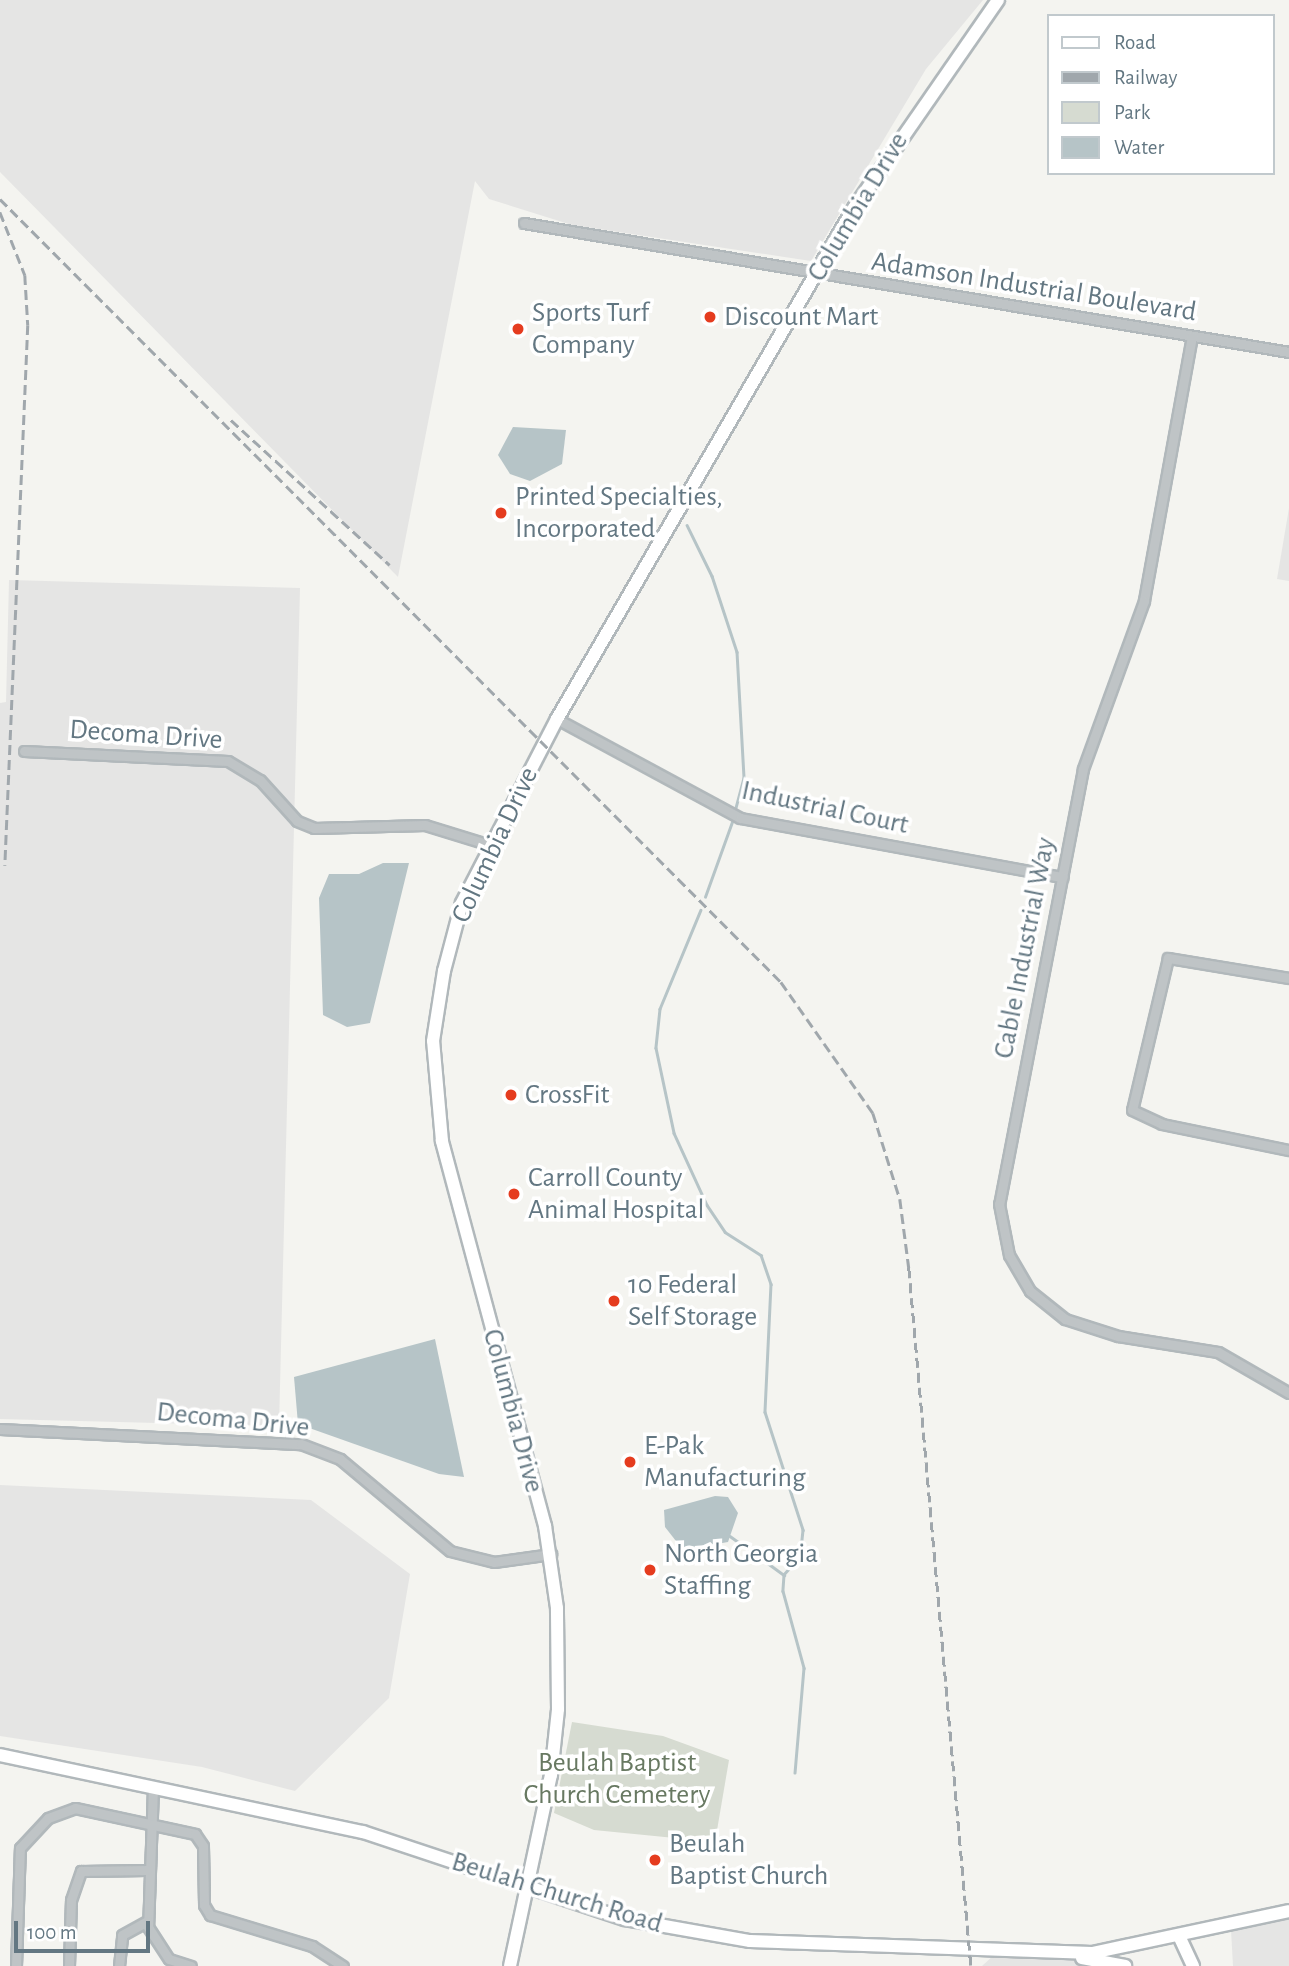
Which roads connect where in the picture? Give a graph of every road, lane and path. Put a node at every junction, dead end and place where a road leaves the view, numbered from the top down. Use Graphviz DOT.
graph roads {
  1 [pos="998,0"];
  2 [pos="524,223"];
  3 [pos="818,273"];
  4 [pos="1192,336"];
  5 [pos="1289,352"];
  6 [pos="557,719"];
  7 [pos="23,751"];
  8 [pos="489,845"];
  9 [pos="1063,877"];
  10 [pos="1289,978"];
  11 [pos="1289,1150"];
  12 [pos="1289,1393"];
  13 [pos="0,1429"];
  14 [pos="551,1554"];
  15 [pos="0,1755"];
  16 [pos="153,1787"];
  17 [pos="149,1821"];
  18 [pos="146,1870"];
  19 [pos="527,1888"];
  20 [pos="1289,1911"];
  21 [pos="147,1921"];
  22 [pos="1180,1938"];
  23 [pos="1058,1953"];
  24 [pos="16,1966"];
  25 [pos="69,1966"];
  26 [pos="119,1966"];
  27 [pos="191,1966"];
  28 [pos="343,1966"];
  29 [pos="510,1966"];
  30 [pos="1125,1966"];
  31 [pos="1193,1966"];
  1 -- 3 [label="main road, Columbia Drive"];
  2 -- 3 [label="street, Adamson Industrial Boulevard"];
  3 -- 4 [label="street, Adamson Industrial Boulevard"];
  3 -- 6 [label="main road, Columbia Drive"];
  4 -- 5 [label="street, Adamson Industrial Boulevard"];
  4 -- 9 [label="street, Cable Industrial Way"];
  6 -- 8 [label="main road, Columbia Drive"];
  6 -- 9 [label="street, Industrial Court"];
  7 -- 8 [label="street, Decoma Drive"];
  8 -- 14 [label="main road, Columbia Drive"];
  9 -- 12 [label="street, Cable Industrial Way"];
  10 -- 11 [label="street"];
  13 -- 14 [label="street, Decoma Drive"];
  14 -- 19 [label="main road, Columbia Drive"];
  15 -- 16 [label="main road, Beulah Church Road"];
  16 -- 17 [label="street"];
  16 -- 19 [label="main road, Beulah Church Road"];
  17 -- 18 [label="street"];
  17 -- 24 [label="street"];
  17 -- 28 [label="street"];
  18 -- 21 [label="street"];
  18 -- 25 [label="street"];
  19 -- 23 [label="main road, Beulah Church Road"];
  19 -- 29 [label="main road, Columbia Drive"];
  20 -- 22 [label="main road, Beulah Church Road"];
  21 -- 26 [label="street"];
  21 -- 27 [label="street"];
  22 -- 23 [label="main road, Beulah Church Road"];
  22 -- 31 [label="main road"];
  23 -- 30 [label="main road"];
}
